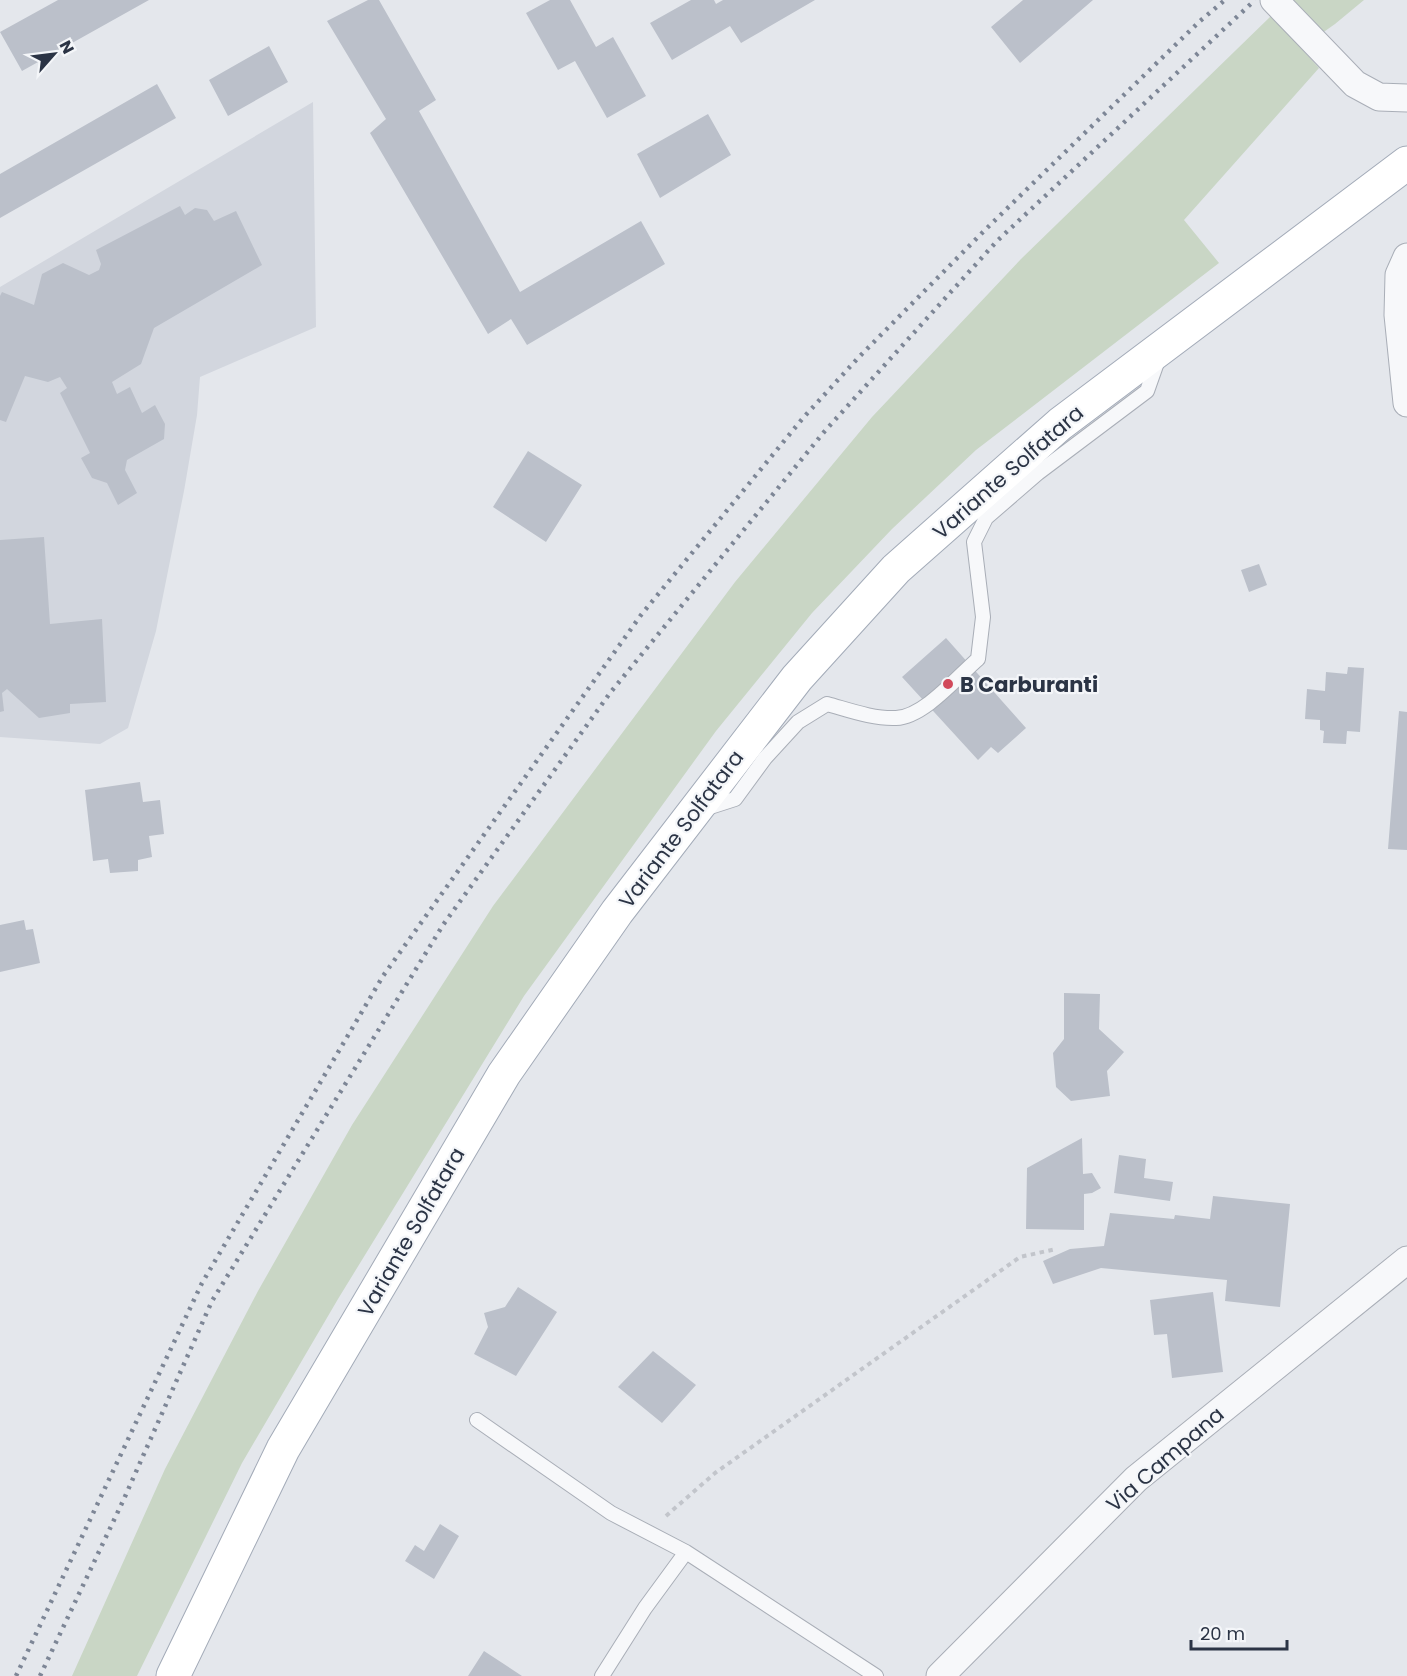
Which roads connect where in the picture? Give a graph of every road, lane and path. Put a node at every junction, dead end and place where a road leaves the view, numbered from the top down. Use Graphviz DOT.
graph roads {
  1 [pos="1274,0"];
  2 [pos="1407,98"];
  3 [pos="1407,163"];
  4 [pos="1407,257"];
  5 [pos="1163,346"];
  6 [pos="1407,403"];
  7 [pos="694,812"];
  8 [pos="1056,1249"];
  9 [pos="1407,1260"];
  10 [pos="477,1420"];
  11 [pos="647,1532"];
  12 [pos="686,1552"];
  13 [pos="173,1676"];
  14 [pos="602,1676"];
  15 [pos="876,1676"];
  16 [pos="939,1676"];
  1 -- 2 [label="street"];
  3 -- 5 [label="main road, Variante Solfatara"];
  4 -- 6 [label="street"];
  5 -- 7 [label="main road, Variante Solfatara"];
  5 -- 7 [label="lane"];
  7 -- 13 [label="main road, Variante Solfatara"];
  8 -- 11 [label="path"];
  9 -- 16 [label="street, Via Campana"];
  10 -- 11 [label="lane"];
  11 -- 12 [label="lane"];
  12 -- 14 [label="lane"];
  12 -- 15 [label="lane"];
}
